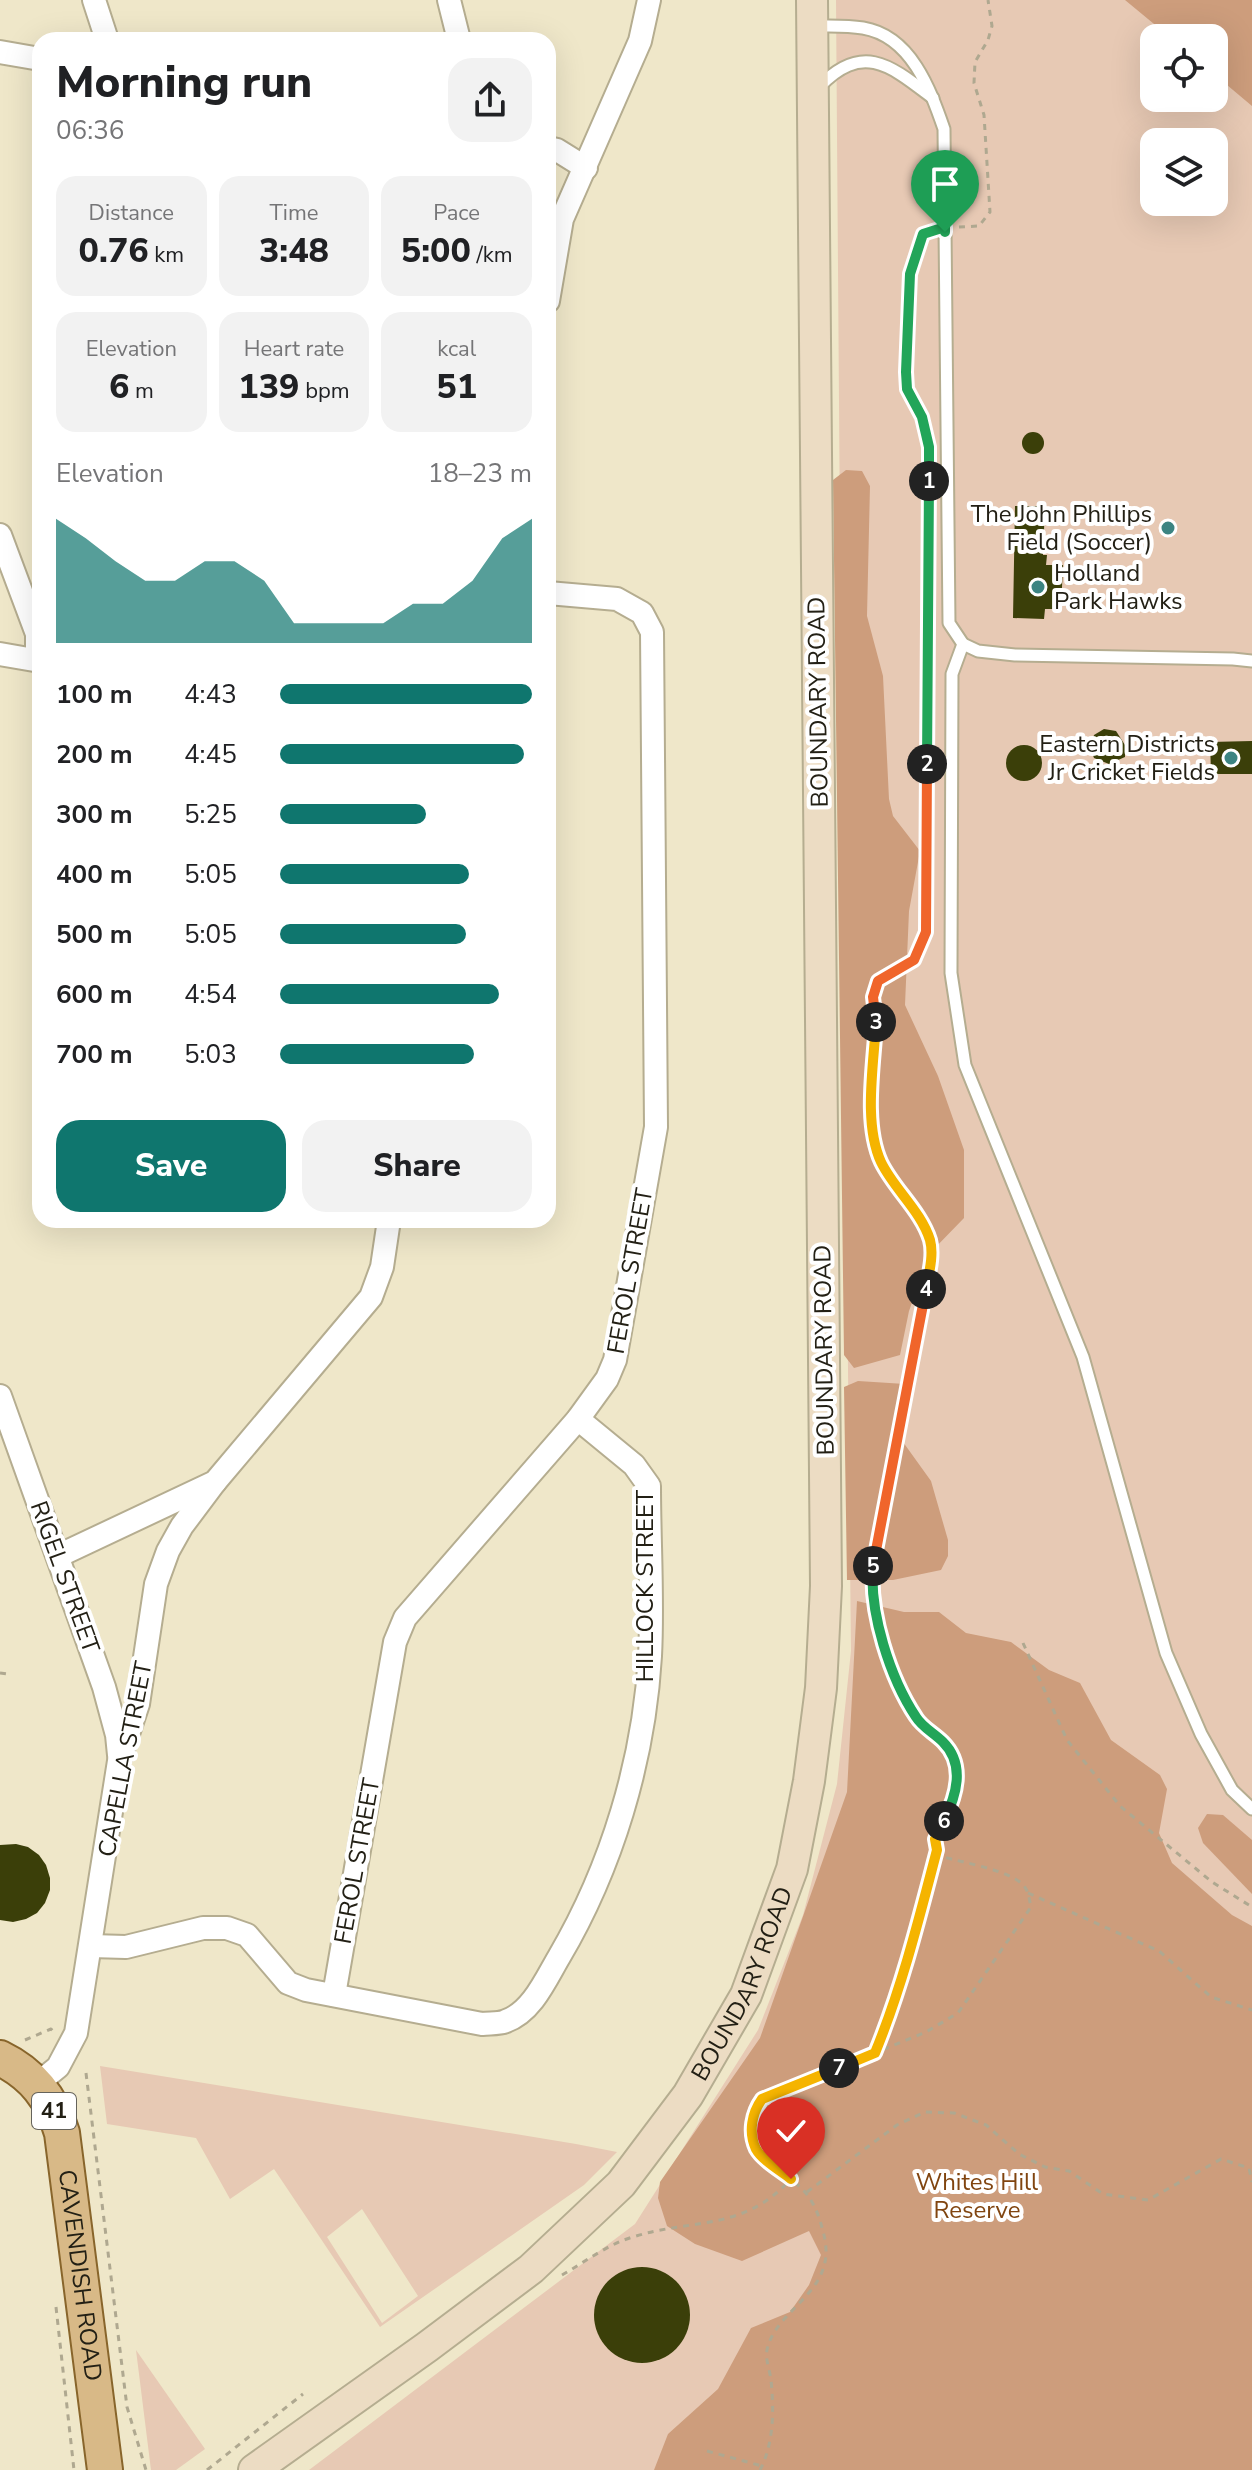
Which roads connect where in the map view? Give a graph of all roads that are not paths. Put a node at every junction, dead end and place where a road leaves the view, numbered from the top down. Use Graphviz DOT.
graph roads {
  1 [pos="94,0"];
  2 [pos="449,0"];
  3 [pos="649,0"];
  4 [pos="812,13"];
  5 [pos="104,32"];
  6 [pos="457,32"];
  7 [pos="0,52"];
  8 [pos="32,58"];
  9 [pos="813,93"];
  10 [pos="933,99"];
  11 [pos="556,150"];
  12 [pos="586,168"];
  13 [pos="556,254"];
  14 [pos="0,535"];
  15 [pos="556,594"];
  16 [pos="32,621"];
  17 [pos="963,644"];
  18 [pos="0,654"];
  19 [pos="32,659"];
  20 [pos="1252,661"];
  21 [pos="388,1228"];
  22 [pos="0,1396"];
  23 [pos="578,1419"];
  24 [pos="215,1482"];
  25 [pos="58,1556"];
  26 [pos="119,1761"];
  27 [pos="1252,1809"];
  28 [pos="91,1946"];
  29 [pos="334,1995"];
  30 [pos="10,2050"];
  31 [pos="37,2084"];
  32 [pos="105,2470"];
  33 [pos="254,2470"];
  1 -- 5 [label="street"];
  2 -- 6 [label="street"];
  3 -- 12 [label="street"];
  4 -- 9 [label="main road, BOUNDARY ROAD"];
  4 -- 10 [label="lane"];
  7 -- 8 [label="street"];
  9 -- 10 [label="lane"];
  9 -- 33 [label="main road, BOUNDARY ROAD"];
  10 -- 17 [label="lane"];
  11 -- 12 [label="street"];
  12 -- 13 [label="street"];
  14 -- 16 [label="street"];
  15 -- 23 [label="street, FEROL STREET"];
  17 -- 20 [label="lane"];
  17 -- 27 [label="lane"];
  18 -- 19 [label="street"];
  21 -- 24 [label="street, CAPELLA STREET"];
  22 -- 25 [label="street, RIGEL STREET"];
  23 -- 29 [label="street, FEROL STREET"];
  23 -- 29 [label="street, HILLOCK STREET"];
  24 -- 25 [label="street, CAPELLA STREET"];
  24 -- 26 [label="street, CAPELLA STREET"];
  25 -- 26 [label="street, RIGEL STREET"];
  26 -- 28 [label="street, CAPELLA STREET"];
  28 -- 29 [label="street, HILLOCK STREET"];
  28 -- 31 [label="street, CAPELLA STREET"];
  30 -- 31 [label="main road, CAVENDISH ROAD / 41"];
  31 -- 32 [label="main road, CAVENDISH ROAD / 41"];
}
